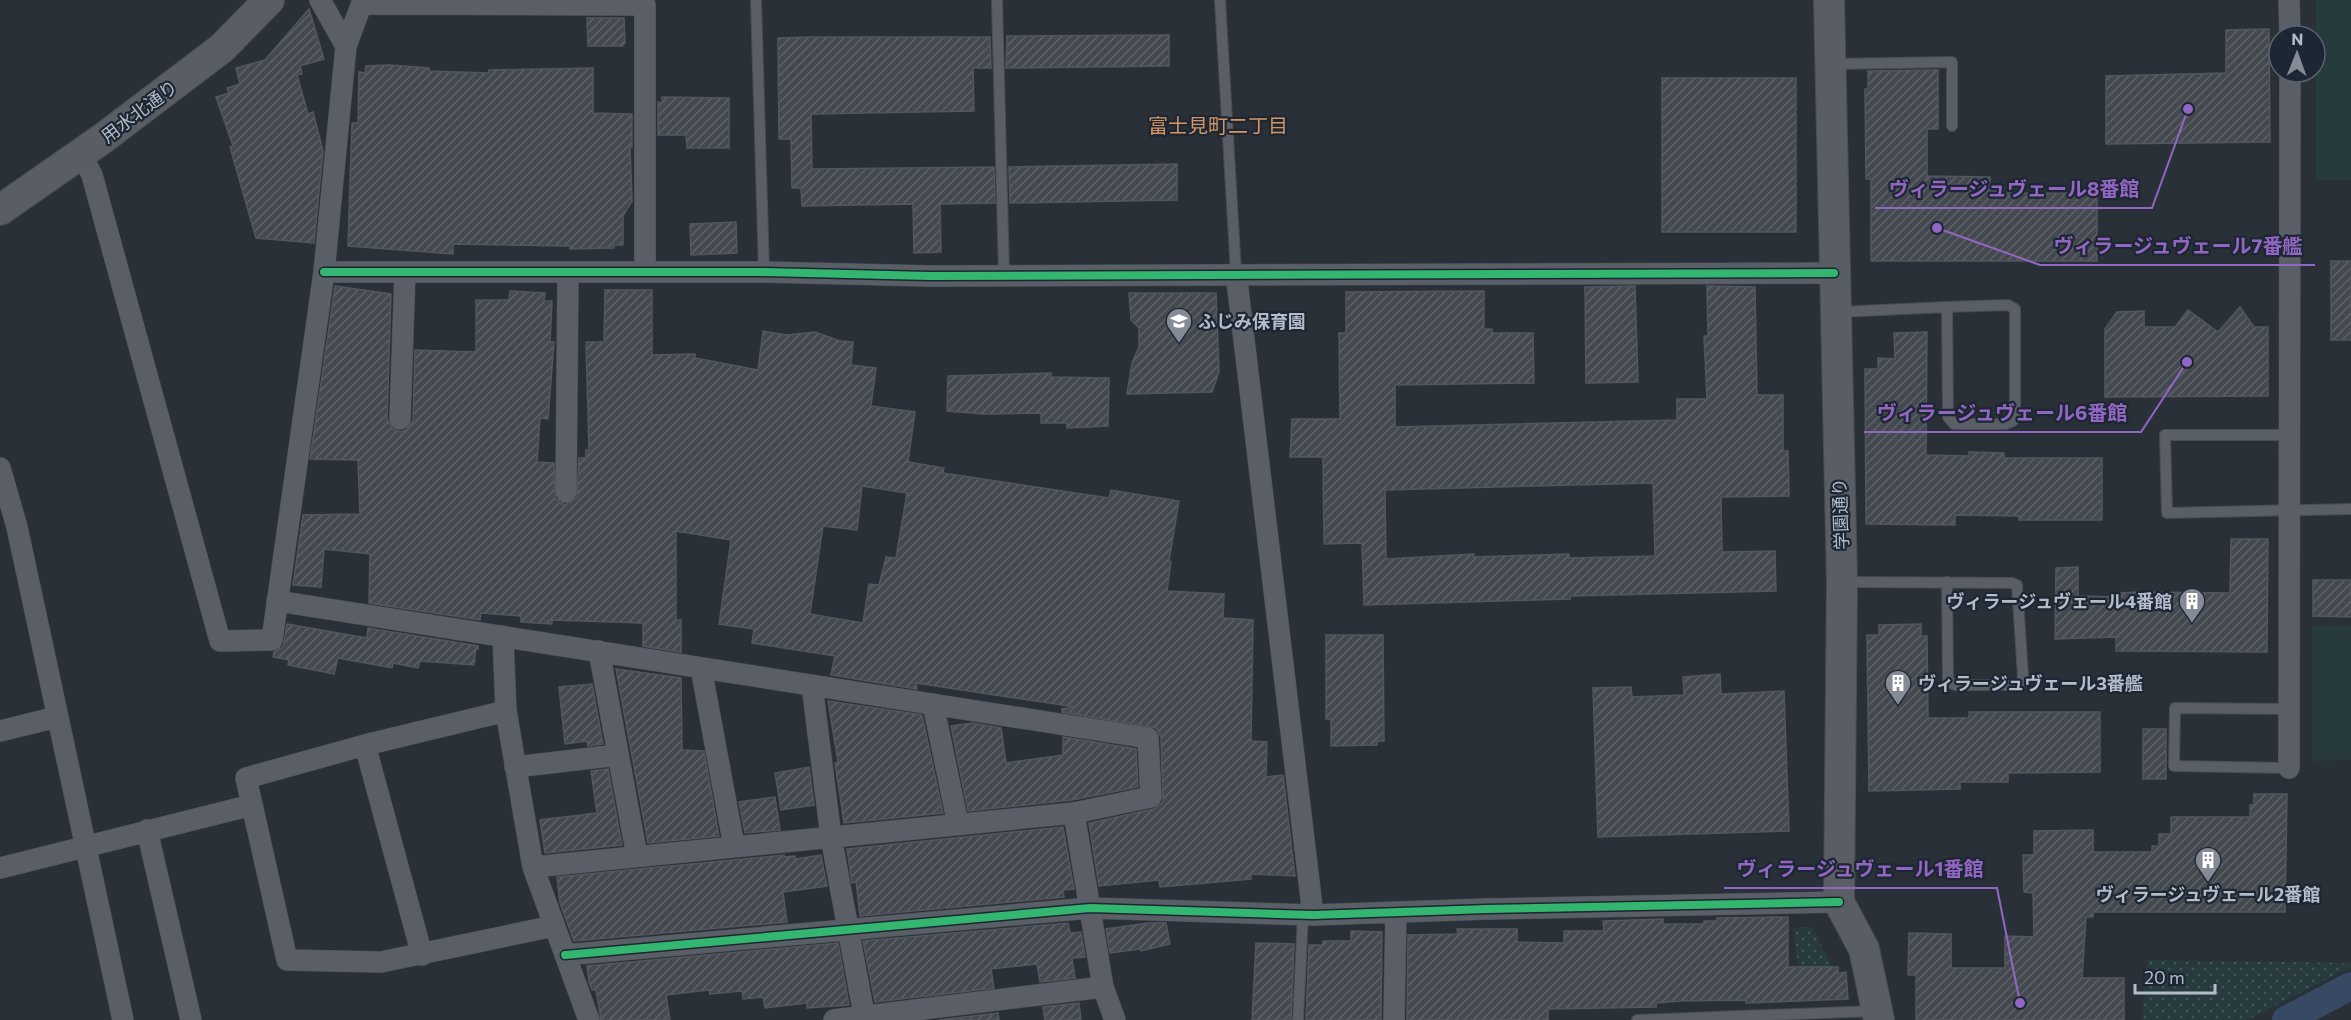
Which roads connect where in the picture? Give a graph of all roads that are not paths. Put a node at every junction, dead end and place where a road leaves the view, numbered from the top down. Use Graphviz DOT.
graph roads {
  1 [pos="268,0"];
  2 [pos="320,0"];
  3 [pos="756,0"];
  4 [pos="997,0"];
  5 [pos="1220,0"];
  6 [pos="1830,0"];
  7 [pos="2289,0"];
  8 [pos="363,2"];
  9 [pos="2290,24"];
  10 [pos="346,46"];
  11 [pos="1830,64"];
  12 [pos="2290,84"];
  13 [pos="1952,126"];
  14 [pos="81,154"];
  15 [pos="0,210"];
  16 [pos="324,272"];
  17 [pos="405,272"];
  18 [pos="568,272"];
  19 [pos="645,272"];
  20 [pos="765,272"];
  21 [pos="1236,273"];
  22 [pos="1834,273"];
  23 [pos="1004,275"];
  24 [pos="1947,308"];
  25 [pos="1834,312"];
  26 [pos="400,419"];
  27 [pos="2290,435"];
  28 [pos="0,468"];
  29 [pos="566,492"];
  30 [pos="2351,509"];
  31 [pos="2290,510"];
  32 [pos="1842,582"];
  33 [pos="1947,582"];
  34 [pos="277,602"];
  35 [pos="503,636"];
  36 [pos="599,651"];
  37 [pos="701,668"];
  38 [pos="812,685"];
  39 [pos="933,704"];
  40 [pos="2289,709"];
  41 [pos="506,711"];
  42 [pos="57,717"];
  43 [pos="0,731"];
  44 [pos="365,745"];
  45 [pos="618,755"];
  46 [pos="516,766"];
  47 [pos="2289,768"];
  48 [pos="252,805"];
  49 [pos="1074,813"];
  50 [pos="958,824"];
  51 [pos="147,830"];
  52 [pos="831,837"];
  53 [pos="84,845"];
  54 [pos="734,846"];
  55 [pos="637,856"];
  56 [pos="533,867"];
  57 [pos="0,868"];
  58 [pos="1839,902"];
  59 [pos="1090,908"];
  60 [pos="1396,912"];
  61 [pos="1308,915"];
  62 [pos="555,926"];
  63 [pos="850,928"];
  64 [pos="422,955"];
  65 [pos="565,955"];
  66 [pos="1103,987"];
  67 [pos="1879,1016"];
  68 [pos="865,1019"];
  69 [pos="123,1020"];
  70 [pos="191,1020"];
  71 [pos="589,1020"];
  72 [pos="834,1020"];
  73 [pos="1115,1020"];
  74 [pos="1299,1020"];
  75 [pos="1394,1020"];
  76 [pos="1637,1020"];
  1 -- 14 [label="street, 用水北通り"];
  2 -- 10 [label="street"];
  3 -- 20 [label="lane"];
  4 -- 23 [label="lane"];
  5 -- 21 [label="lane"];
  6 -- 11 [label="street, 学園通り"];
  7 -- 9 [label="street"];
  8 -- 10 [label="street"];
  8 -- 19 [label="street"];
  10 -- 16 [label="street"];
  11 -- 13 [label="lane"];
  11 -- 22 [label="street, 学園通り"];
  12 -- 27 [label="street"];
  14 -- 15 [label="street, 用水北通り"];
  14 -- 34 [label="street"];
  16 -- 17 [label="street"];
  16 -- 34 [label="street"];
  17 -- 18 [label="street"];
  17 -- 26 [label="street"];
  18 -- 19 [label="street"];
  18 -- 29 [label="street"];
  19 -- 20 [label="street"];
  20 -- 23 [label="street"];
  21 -- 22 [label="street"];
  21 -- 23 [label="street"];
  21 -- 61 [label="street"];
  22 -- 25 [label="street, 学園通り"];
  24 -- 24 [label="lane"];
  24 -- 25 [label="lane"];
  25 -- 32 [label="street, 学園通り"];
  27 -- 31 [label="street"];
  27 -- 31 [label="lane"];
  28 -- 42 [label="street"];
  30 -- 31 [label="lane"];
  31 -- 40 [label="street"];
  32 -- 33 [label="lane"];
  32 -- 58 [label="street, 学園通り"];
  33 -- 33 [label="lane"];
  34 -- 35 [label="street"];
  35 -- 36 [label="street"];
  35 -- 41 [label="street"];
  36 -- 37 [label="street"];
  36 -- 45 [label="street"];
  37 -- 38 [label="street"];
  37 -- 54 [label="street"];
  38 -- 39 [label="street"];
  38 -- 52 [label="street"];
  39 -- 49 [label="street"];
  39 -- 50 [label="street"];
  40 -- 47 [label="street"];
  40 -- 47 [label="lane"];
  41 -- 44 [label="street"];
  41 -- 46 [label="street"];
  42 -- 43 [label="street"];
  42 -- 53 [label="street"];
  44 -- 48 [label="street"];
  44 -- 64 [label="street"];
  45 -- 46 [label="street"];
  45 -- 55 [label="street"];
  46 -- 56 [label="street"];
  48 -- 51 [label="street"];
  48 -- 64 [label="street"];
  49 -- 50 [label="street"];
  49 -- 59 [label="street"];
  50 -- 52 [label="street"];
  51 -- 53 [label="street"];
  51 -- 70 [label="street"];
  52 -- 54 [label="street"];
  52 -- 63 [label="street"];
  53 -- 57 [label="street"];
  53 -- 69 [label="street"];
  54 -- 55 [label="street"];
  55 -- 56 [label="street"];
  56 -- 62 [label="street"];
  58 -- 60 [label="street"];
  58 -- 67 [label="street, 学園通り"];
  59 -- 61 [label="street"];
  59 -- 63 [label="street"];
  59 -- 66 [label="street"];
  60 -- 61 [label="street"];
  60 -- 75 [label="street"];
  61 -- 74 [label="lane"];
  62 -- 64 [label="street"];
  62 -- 65 [label="street"];
  63 -- 65 [label="street"];
  63 -- 68 [label="street"];
  65 -- 71 [label="street"];
  66 -- 68 [label="street"];
  66 -- 73 [label="street"];
  67 -- 76 [label="lane"];
  68 -- 72 [label="street"];
}
